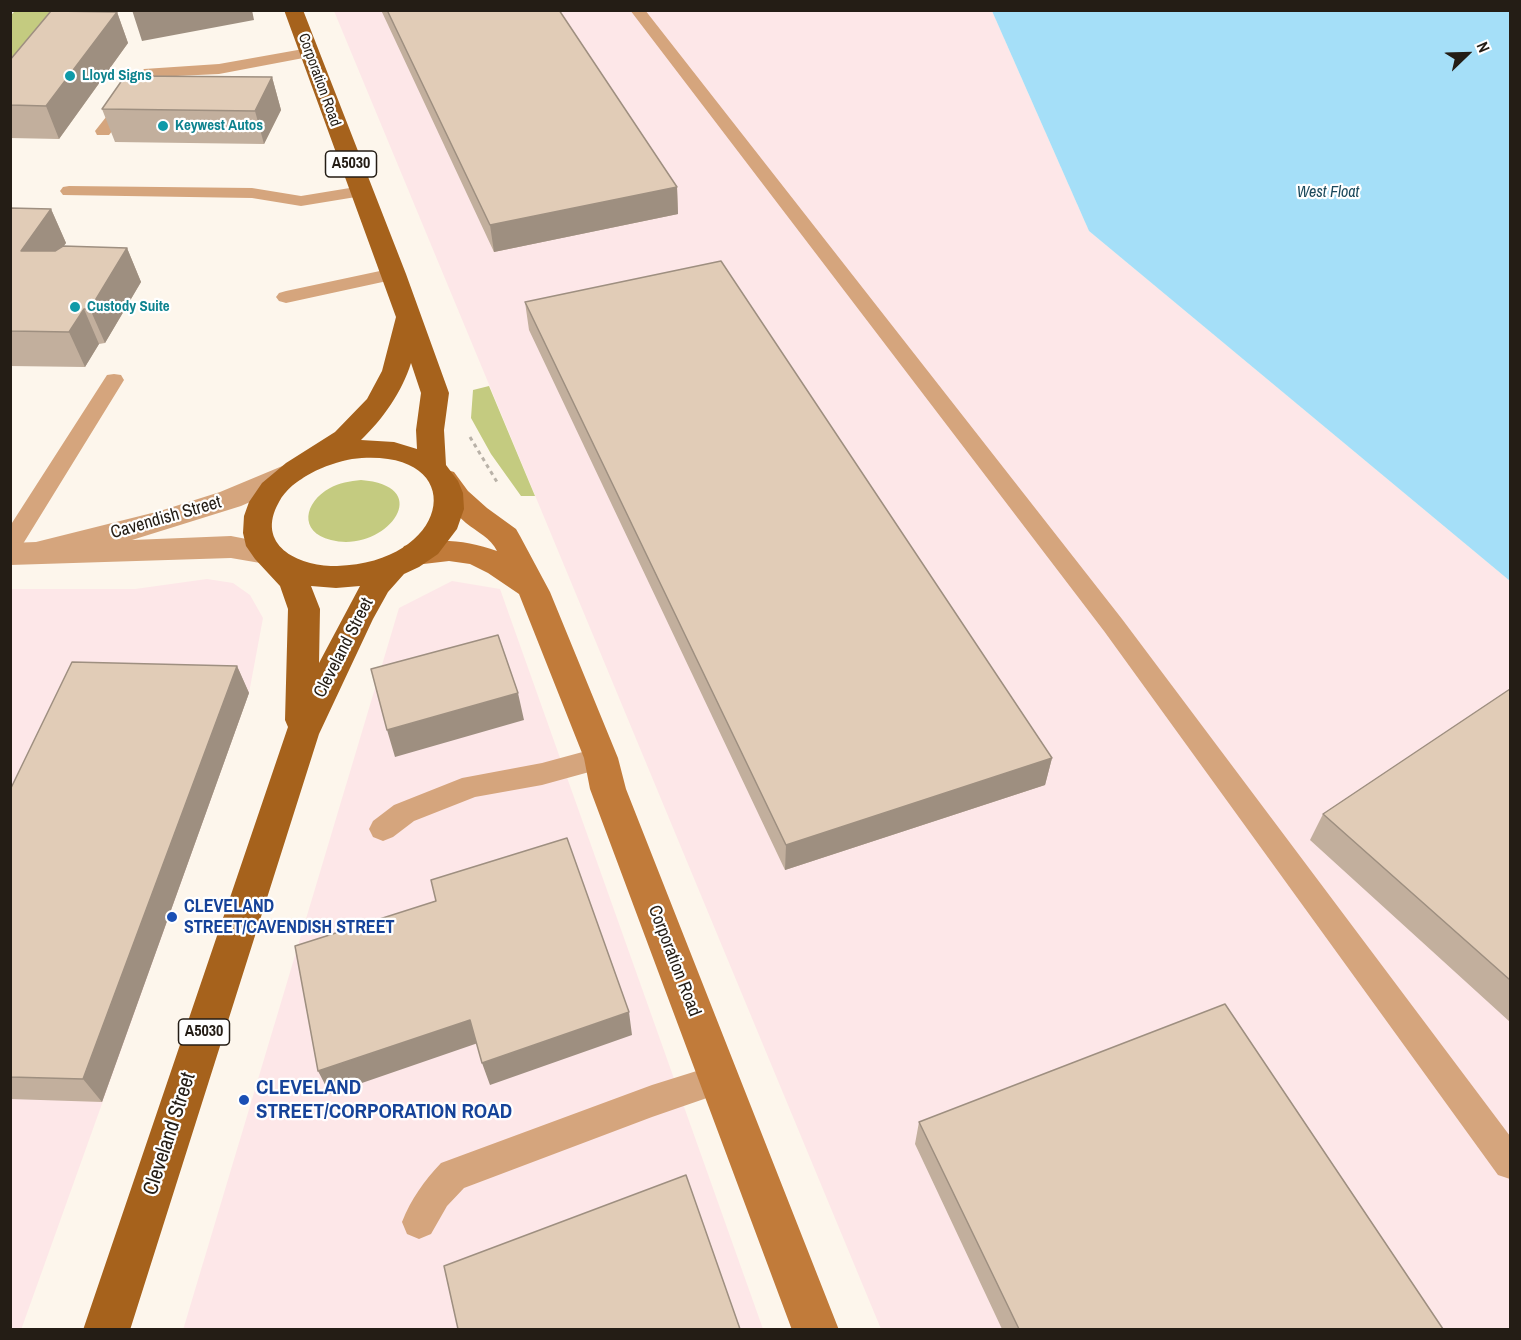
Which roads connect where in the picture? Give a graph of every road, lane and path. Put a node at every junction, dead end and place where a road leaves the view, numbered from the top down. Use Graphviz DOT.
graph roads {
  1 [pos="293,10"];
  2 [pos="637,10"];
  3 [pos="309,53"];
  4 [pos="103,131"];
  5 [pos="362,190"];
  6 [pos="69,191"];
  7 [pos="394,274"];
  8 [pos="286,297"];
  9 [pos="408,318"];
  10 [pos="114,380"];
  11 [pos="467,433"];
  12 [pos="302,466"];
  13 [pos="438,473"];
  14 [pos="502,490"];
  15 [pos="19,551"];
  16 [pos="272,558"];
  17 [pos="404,560"];
  18 [pos="534,592"];
  19 [pos="302,734"];
  20 [pos="601,758"];
  21 [pos="383,829"];
  22 [pos="719,1079"];
  23 [pos="1510,1162"];
  24 [pos="419,1222"];
  25 [pos="106,1329"];
  26 [pos="816,1329"];
  1 -- 3 [label="main road, Corporation Road / A5030"];
  2 -- 23 [label="lane"];
  3 -- 4 [label="lane"];
  3 -- 5 [label="main road, Corporation Road / A5030"];
  5 -- 6 [label="lane"];
  5 -- 7 [label="main road, Corporation Road / A5030"];
  7 -- 8 [label="lane"];
  7 -- 9 [label="main road, Corporation Road / A5030"];
  9 -- 12 [label="main road, Corporation Road / A5030"];
  9 -- 13 [label="main road, Corporation Road / A5030"];
  10 -- 15 [label="lane"];
  11 -- 14 [label="path"];
  12 -- 13 [label="main road"];
  12 -- 15 [label="street, Cavendish Street"];
  12 -- 16 [label="main road"];
  13 -- 17 [label="main road"];
  13 -- 18 [label="main road, Corporation Road"];
  15 -- 16 [label="street, Cavendish Street"];
  16 -- 17 [label="main road"];
  16 -- 19 [label="main road, Cleveland Street / A5030"];
  17 -- 18 [label="main road, Corporation Road"];
  17 -- 19 [label="main road, Cleveland Street / A5030"];
  18 -- 20 [label="main road, Corporation Road"];
  19 -- 25 [label="main road, Cleveland Street / A5030"];
  20 -- 21 [label="lane"];
  20 -- 22 [label="main road, Corporation Road"];
  22 -- 24 [label="lane"];
  22 -- 26 [label="main road, Corporation Road"];
}
